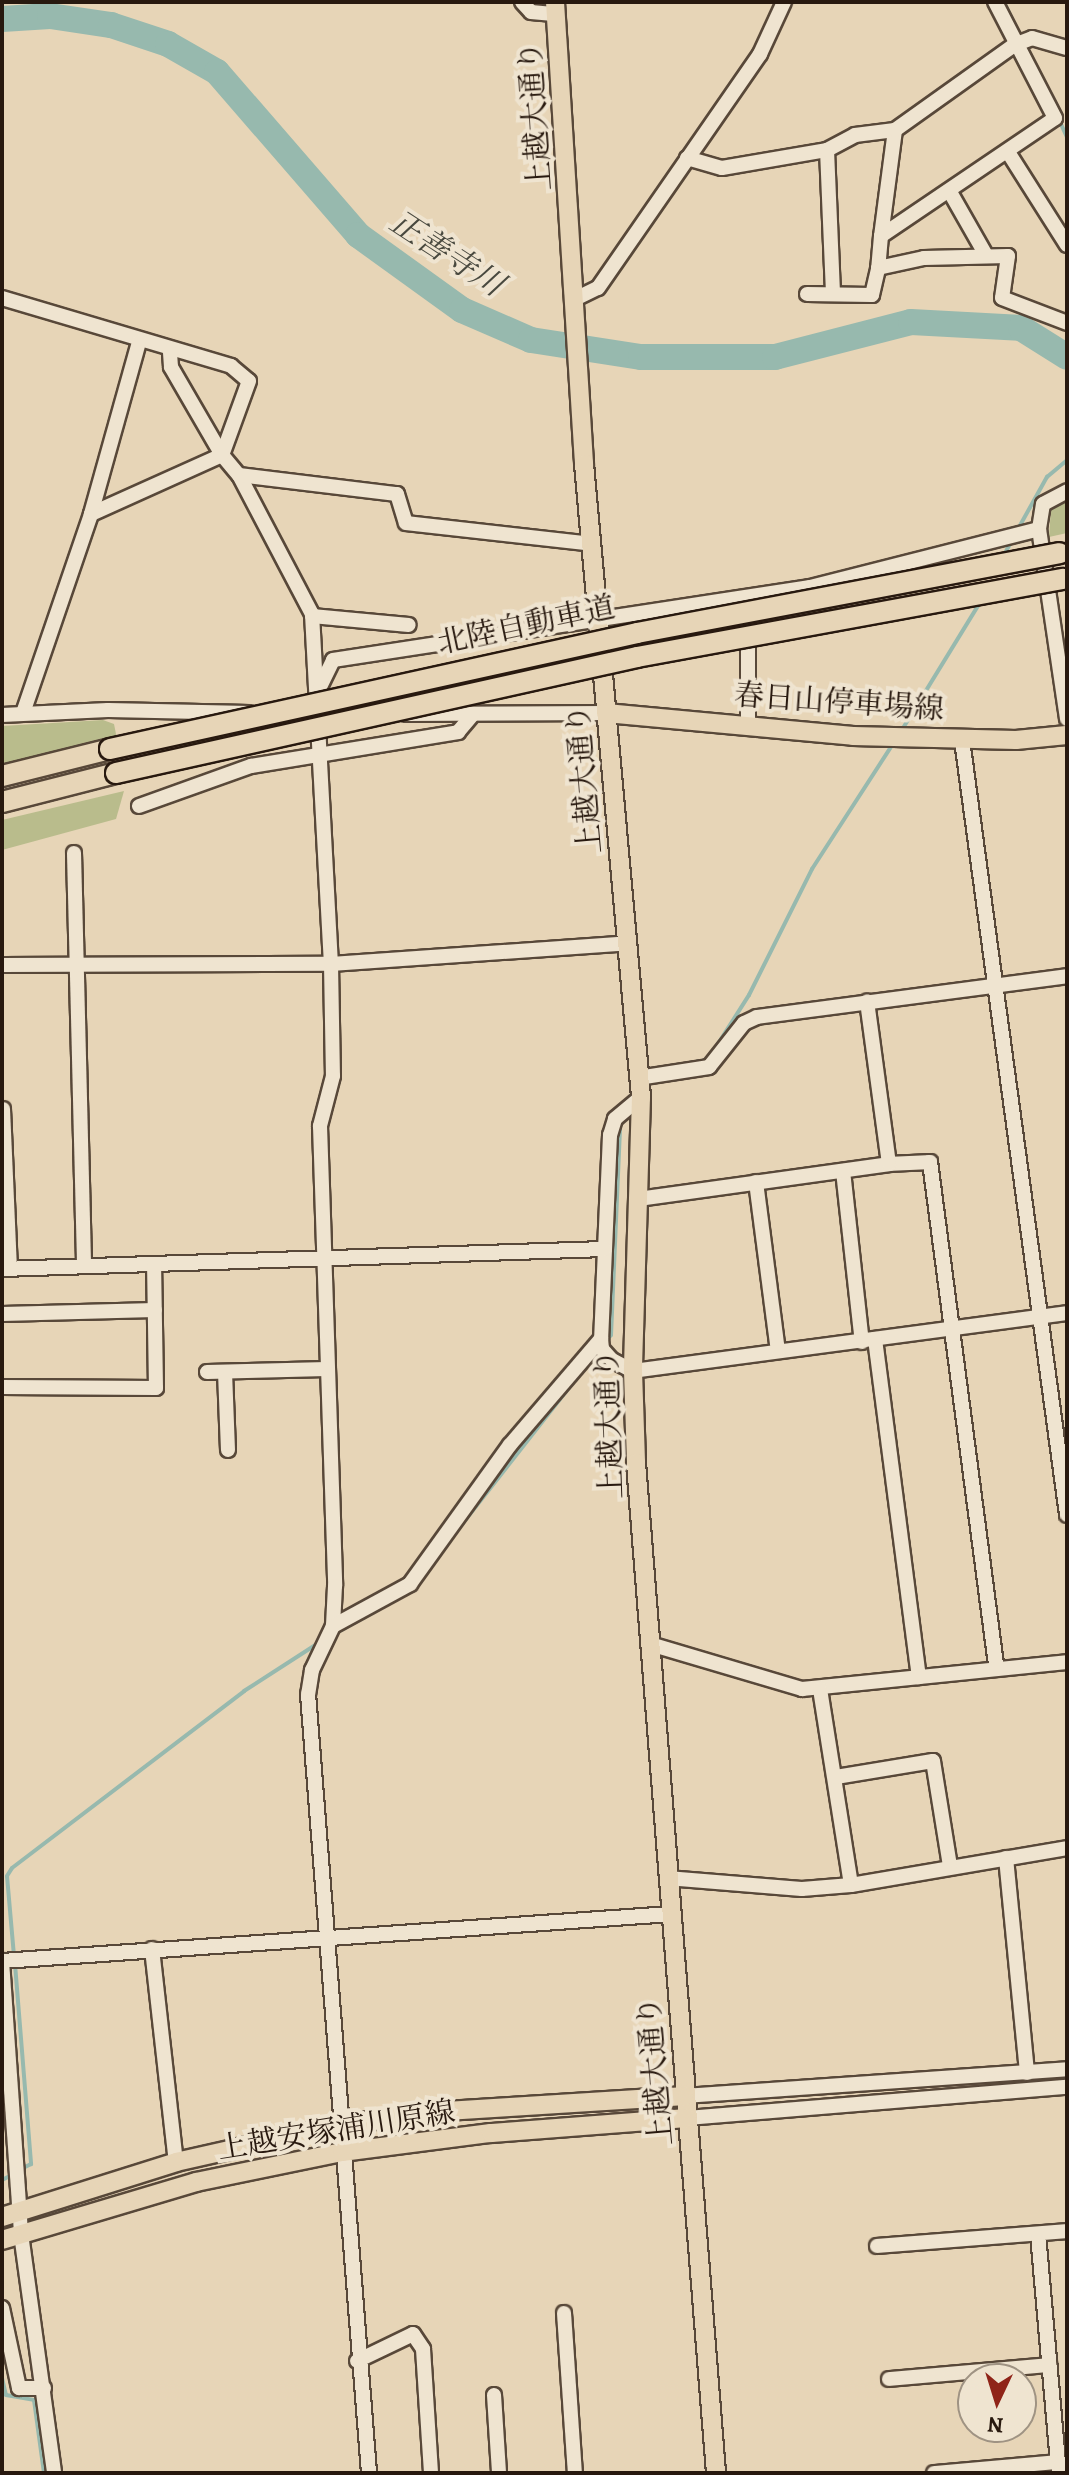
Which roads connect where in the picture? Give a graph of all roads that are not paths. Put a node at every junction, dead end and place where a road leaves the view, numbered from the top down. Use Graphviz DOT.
graph roads {
  1 [pos="522,2"];
  2 [pos="784,2"];
  3 [pos="995,2"];
  4 [pos="556,8"];
  5 [pos="1014,45"];
  6 [pos="1067,48"];
  7 [pos="895,130"];
  8 [pos="827,150"];
  9 [pos="1008,152"];
  10 [pos="687,158"];
  11 [pos="950,192"];
  12 [pos="881,236"];
  13 [pos="1067,245"];
  14 [pos="986,255"];
  15 [pos="878,268"];
  16 [pos="833,293"];
  17 [pos="807,294"];
  18 [pos="2,298"];
  19 [pos="575,299"];
  20 [pos="1067,323"];
  21 [pos="139,342"];
  22 [pos="170,351"];
  23 [pos="222,455"];
  24 [pos="239,475"];
  25 [pos="1067,491"];
  26 [pos="91,514"];
  27 [pos="1039,529"];
  28 [pos="592,544"];
  29 [pos="1064,552"];
  30 [pos="1065,578"];
  31 [pos="748,596"];
  32 [pos="312,616"];
  33 [pos="598,620"];
  34 [pos="409,625"];
  35 [pos="1062,644"];
  36 [pos="318,690"];
  37 [pos="23,713"];
  38 [pos="606,713"];
  39 [pos="473,714"];
  40 [pos="2,715"];
  41 [pos="319,715"];
  42 [pos="1067,719"];
  43 [pos="748,724"];
  44 [pos="1067,735"];
  45 [pos="962,740"];
  46 [pos="322,754"];
  47 [pos="2,776"];
  48 [pos="2,802"];
  49 [pos="139,806"];
  50 [pos="74,853"];
  51 [pos="628,943"];
  52 [pos="75,964"];
  53 [pos="331,964"];
  54 [pos="2,965"];
  55 [pos="1067,976"];
  56 [pos="996,984"];
  57 [pos="867,1001"];
  58 [pos="638,1078"];
  59 [pos="641,1097"];
  60 [pos="3,1109"];
  61 [pos="3,1134"];
  62 [pos="889,1164"];
  63 [pos="843,1171"];
  64 [pos="756,1182"];
  65 [pos="638,1199"];
  66 [pos="4,1215"];
  67 [pos="605,1249"];
  68 [pos="322,1258"];
  69 [pos="154,1264"];
  70 [pos="84,1266"];
  71 [pos="6,1269"];
  72 [pos="155,1310"];
  73 [pos="1067,1313"];
  74 [pos="2,1314"];
  75 [pos="1041,1317"];
  76 [pos="951,1328"];
  77 [pos="601,1339"];
  78 [pos="868,1340"];
  79 [pos="778,1351"];
  80 [pos="327,1369"];
  81 [pos="633,1371"];
  82 [pos="207,1372"];
  83 [pos="225,1372"];
  84 [pos="2,1387"];
  85 [pos="228,1450"];
  86 [pos="1067,1515"];
  87 [pos="333,1626"];
  88 [pos="650,1644"];
  89 [pos="1067,1662"];
  90 [pos="996,1665"];
  91 [pos="919,1677"];
  92 [pos="820,1689"];
  93 [pos="836,1777"];
  94 [pos="1067,1848"];
  95 [pos="1006,1858"];
  96 [pos="950,1866"];
  97 [pos="667,1878"];
  98 [pos="851,1885"];
  99 [pos="670,1914"];
  100 [pos="328,1937"];
  101 [pos="152,1949"];
  102 [pos="2,1961"];
  103 [pos="1067,2069"];
  104 [pos="1027,2073"];
  105 [pos="1067,2087"];
  106 [pos="684,2096"];
  107 [pos="687,2118"];
  108 [pos="340,2125"];
  109 [pos="342,2152"];
  110 [pos="176,2162"];
  111 [pos="10,2214"];
  112 [pos="1067,2231"];
  113 [pos="21,2234"];
  114 [pos="1038,2234"];
  115 [pos="2,2240"];
  116 [pos="877,2246"];
  117 [pos="2,2308"];
  118 [pos="564,2313"];
  119 [pos="357,2361"];
  120 [pos="1049,2372"];
  121 [pos="1067,2373"];
  122 [pos="889,2379"];
  123 [pos="44,2388"];
  124 [pos="494,2395"];
  125 [pos="1058,2468"];
  126 [pos="54,2473"];
  127 [pos="369,2473"];
  128 [pos="431,2473"];
  129 [pos="499,2473"];
  130 [pos="575,2473"];
  131 [pos="716,2473"];
  132 [pos="934,2473"];
  1 -- 4 [label="street"];
  2 -- 10 [label="street"];
  3 -- 5 [label="street"];
  4 -- 19 [label="main road, 上越大通り"];
  5 -- 6 [label="street"];
  5 -- 7 [label="street"];
  5 -- 9 [label="street"];
  7 -- 8 [label="street"];
  7 -- 12 [label="street"];
  8 -- 10 [label="street"];
  8 -- 16 [label="street"];
  9 -- 11 [label="street"];
  9 -- 13 [label="street"];
  10 -- 19 [label="street"];
  11 -- 12 [label="street"];
  11 -- 14 [label="street"];
  12 -- 15 [label="street"];
  14 -- 15 [label="street"];
  14 -- 20 [label="street"];
  15 -- 16 [label="street"];
  16 -- 17 [label="street"];
  18 -- 21 [label="street"];
  19 -- 28 [label="main road, 上越大通り"];
  21 -- 22 [label="street"];
  21 -- 26 [label="street"];
  22 -- 23 [label="street"];
  22 -- 23 [label="street"];
  23 -- 24 [label="street"];
  23 -- 26 [label="street"];
  24 -- 28 [label="street"];
  24 -- 32 [label="street"];
  25 -- 27 [label="street"];
  26 -- 37 [label="street"];
  27 -- 31 [label="street"];
  27 -- 35 [label="street"];
  28 -- 33 [label="main road, 上越大通り"];
  29 -- 47 [label="highway, 北陸自動車道, bridge"];
  30 -- 48 [label="highway, 北陸自動車道, bridge"];
  31 -- 33 [label="street"];
  31 -- 43 [label="street"];
  32 -- 34 [label="street"];
  32 -- 36 [label="street"];
  33 -- 36 [label="street"];
  33 -- 38 [label="main road, 上越大通り"];
  35 -- 42 [label="street"];
  36 -- 41 [label="street"];
  37 -- 40 [label="street"];
  37 -- 41 [label="street"];
  38 -- 39 [label="street"];
  38 -- 43 [label="main road, 春日山停車場線"];
  38 -- 51 [label="main road, 上越大通り"];
  39 -- 41 [label="street"];
  39 -- 46 [label="street"];
  41 -- 46 [label="street"];
  43 -- 45 [label="main road, 春日山停車場線"];
  44 -- 45 [label="main road, 春日山停車場線"];
  45 -- 56 [label="street"];
  46 -- 49 [label="street"];
  46 -- 53 [label="street"];
  50 -- 52 [label="street"];
  51 -- 53 [label="street"];
  51 -- 58 [label="main road, 上越大通り"];
  52 -- 53 [label="street"];
  52 -- 54 [label="street"];
  52 -- 70 [label="street"];
  53 -- 68 [label="street"];
  55 -- 56 [label="street"];
  56 -- 57 [label="street"];
  56 -- 75 [label="street"];
  57 -- 58 [label="street"];
  57 -- 62 [label="street"];
  58 -- 59 [label="main road, 上越大通り"];
  59 -- 65 [label="main road, 上越大通り"];
  59 -- 67 [label="street"];
  60 -- 61 [label="street"];
  61 -- 66 [label="street"];
  62 -- 63 [label="street"];
  62 -- 76 [label="street"];
  63 -- 64 [label="street"];
  63 -- 78 [label="street"];
  64 -- 65 [label="street"];
  64 -- 79 [label="street"];
  65 -- 81 [label="main road, 上越大通り"];
  66 -- 71 [label="street"];
  67 -- 68 [label="street"];
  67 -- 77 [label="street"];
  68 -- 69 [label="street"];
  68 -- 80 [label="street"];
  69 -- 70 [label="street"];
  69 -- 72 [label="street"];
  70 -- 71 [label="street"];
  72 -- 74 [label="street"];
  72 -- 84 [label="street"];
  73 -- 75 [label="street"];
  75 -- 76 [label="street"];
  75 -- 86 [label="street"];
  76 -- 78 [label="street"];
  76 -- 90 [label="street"];
  77 -- 81 [label="street"];
  77 -- 87 [label="street"];
  78 -- 79 [label="street"];
  78 -- 91 [label="street"];
  79 -- 81 [label="street"];
  80 -- 83 [label="street"];
  80 -- 87 [label="street"];
  81 -- 88 [label="main road, 上越大通り"];
  82 -- 83 [label="street"];
  83 -- 85 [label="street"];
  87 -- 100 [label="street"];
  88 -- 92 [label="street"];
  88 -- 97 [label="main road, 上越大通り"];
  89 -- 90 [label="street"];
  90 -- 91 [label="street"];
  91 -- 92 [label="street"];
  92 -- 93 [label="street"];
  93 -- 96 [label="street"];
  93 -- 98 [label="street"];
  94 -- 95 [label="street"];
  95 -- 96 [label="street"];
  95 -- 104 [label="street"];
  96 -- 98 [label="street"];
  97 -- 98 [label="street"];
  97 -- 99 [label="main road, 上越大通り"];
  99 -- 100 [label="street"];
  99 -- 106 [label="main road, 上越大通り"];
  100 -- 101 [label="street"];
  100 -- 108 [label="street"];
  101 -- 102 [label="street"];
  101 -- 110 [label="street"];
  102 -- 111 [label="street"];
  103 -- 104 [label="street"];
  104 -- 106 [label="street"];
  105 -- 107 [label="street"];
  106 -- 107 [label="main road, 上越大通り"];
  106 -- 108 [label="main road, 上越安塚浦川原線"];
  107 -- 109 [label="main road, 上越安塚浦川原線"];
  107 -- 131 [label="main road, 上越大通り"];
  108 -- 109 [label="street"];
  108 -- 110 [label="main road, 上越安塚浦川原線"];
  109 -- 113 [label="main road, 上越安塚浦川原線"];
  109 -- 119 [label="street"];
  110 -- 111 [label="main road, 上越安塚浦川原線"];
  111 -- 113 [label="street"];
  112 -- 114 [label="street"];
  113 -- 115 [label="main road, 上越安塚浦川原線"];
  113 -- 123 [label="street"];
  114 -- 116 [label="street"];
  114 -- 120 [label="street"];
  117 -- 123 [label="street"];
  118 -- 130 [label="street"];
  119 -- 127 [label="street"];
  119 -- 128 [label="street"];
  120 -- 121 [label="street"];
  120 -- 122 [label="street"];
  120 -- 125 [label="street"];
  123 -- 126 [label="street"];
  124 -- 129 [label="street"];
  125 -- 132 [label="street"];
}
